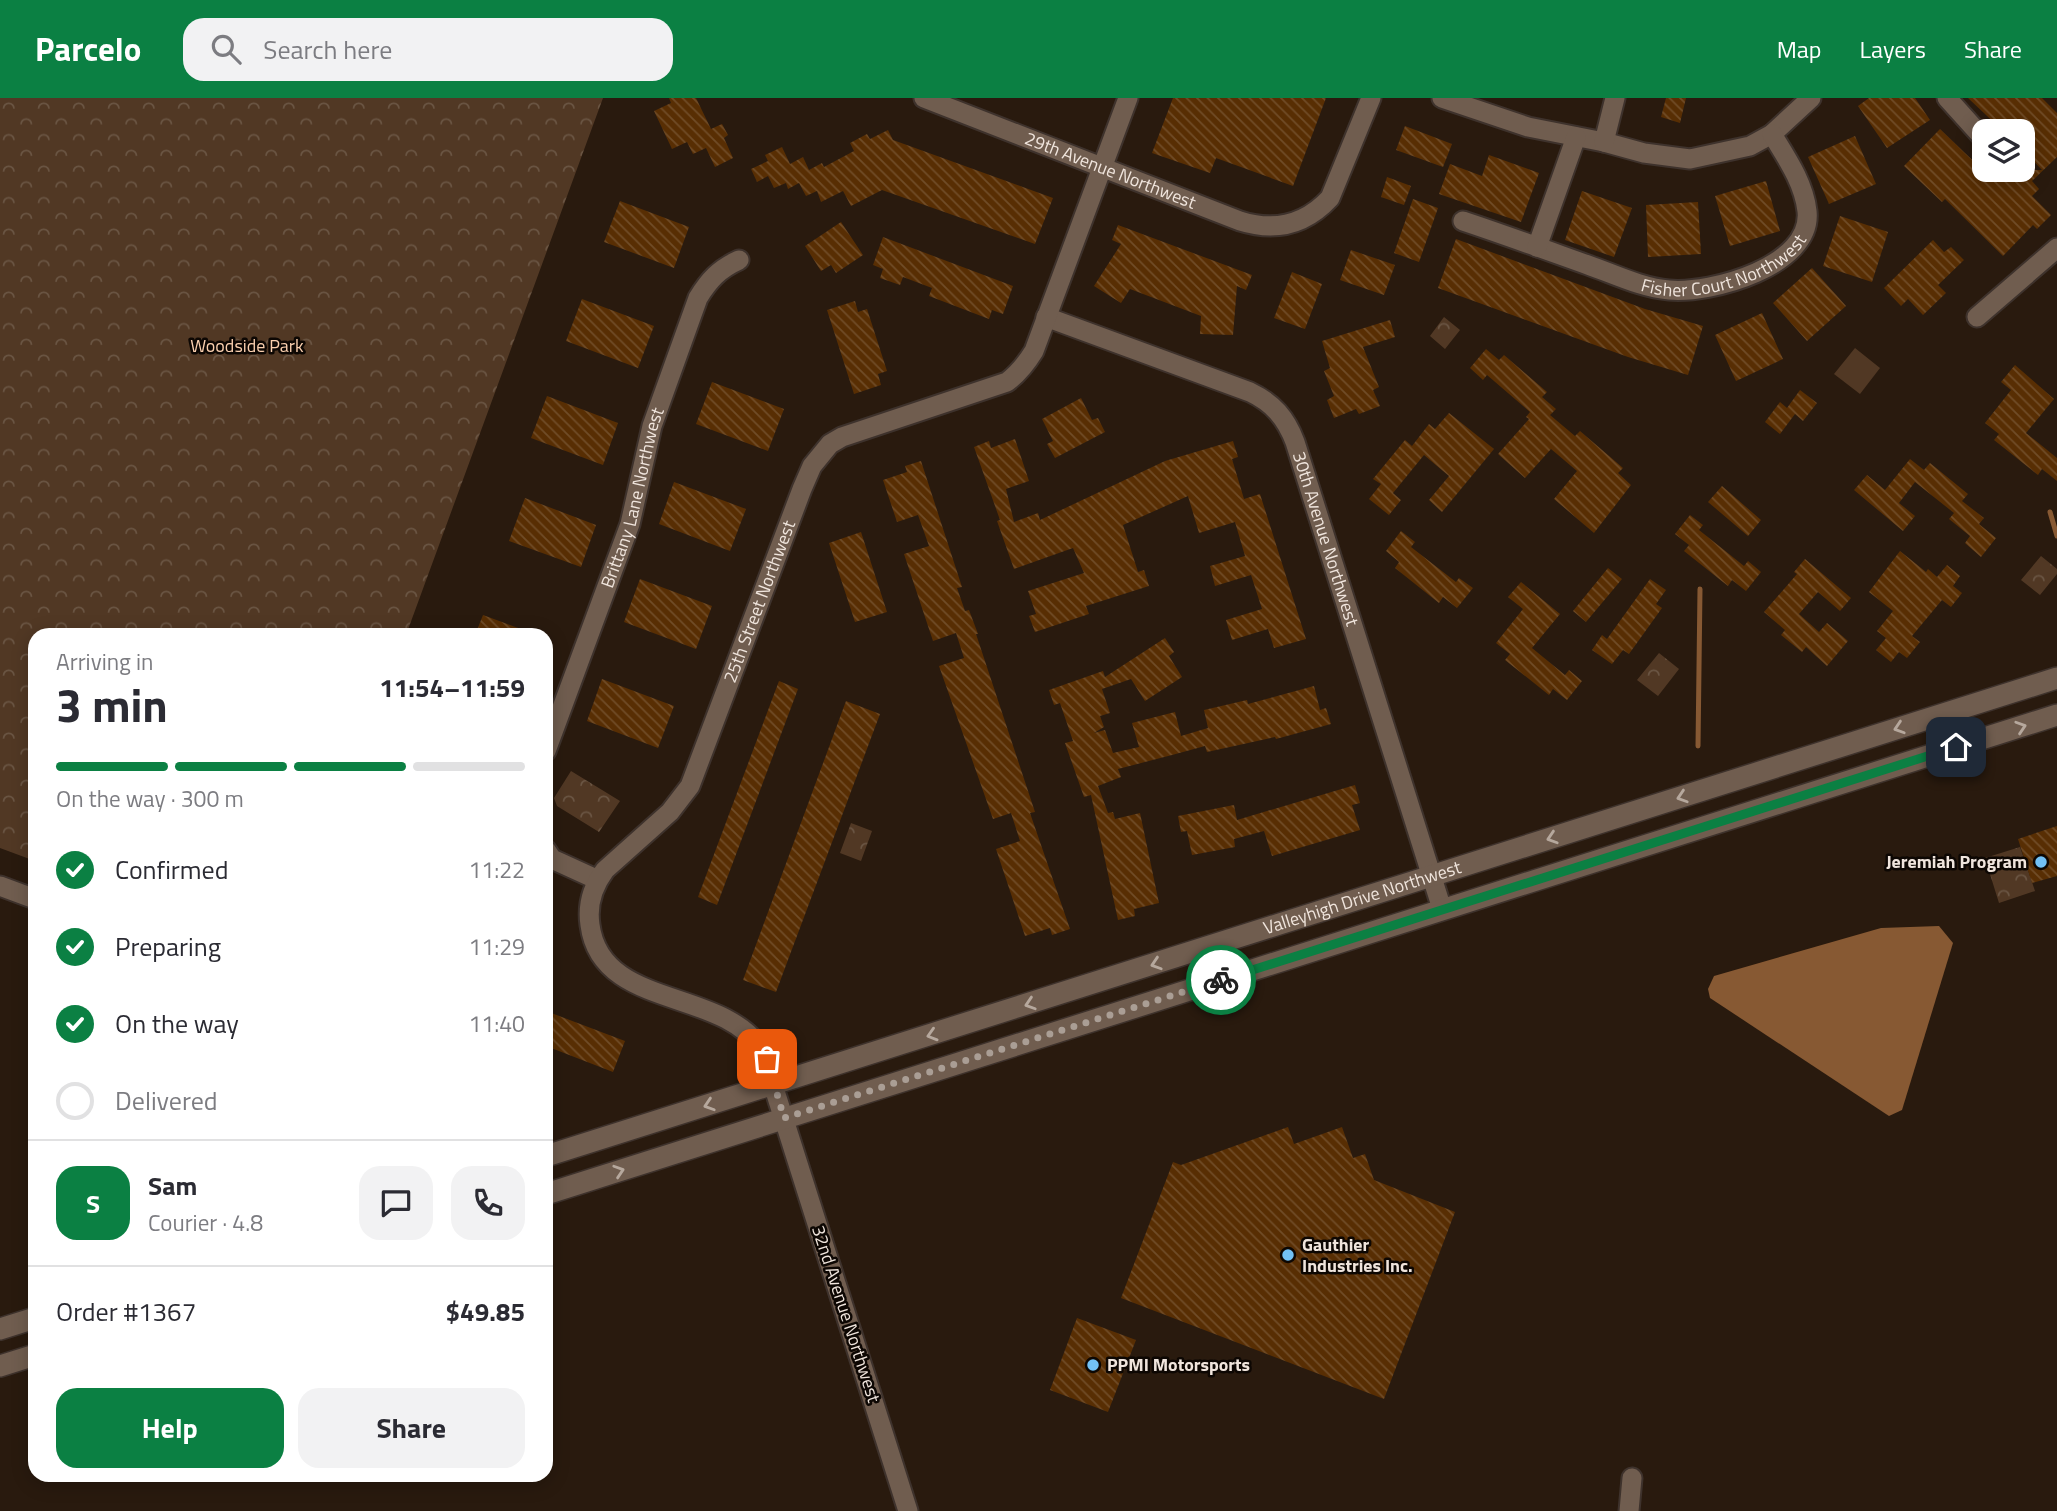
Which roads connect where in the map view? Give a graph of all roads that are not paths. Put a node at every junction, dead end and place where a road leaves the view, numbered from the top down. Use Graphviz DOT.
graph roads {
  1 [pos="924,98"];
  2 [pos="1128,98"];
  3 [pos="1371,98"];
  4 [pos="1442,98"];
  5 [pos="1615,98"];
  6 [pos="1811,98"];
  7 [pos="1947,98"];
  8 [pos="1972,126"];
  9 [pos="1772,134"];
  10 [pos="1576,137"];
  11 [pos="1604,142"];
  12 [pos="1102,166"];
  13 [pos="1463,220"];
  14 [pos="1537,247"];
  15 [pos="2057,248"];
  16 [pos="738,260"];
  17 [pos="1046,317"];
  18 [pos="1977,317"];
  19 [pos="2057,678"];
  20 [pos="2057,715"];
  21 [pos="553,732"];
  22 [pos="553,860"];
  23 [pos="1431,877"];
  24 [pos="598,880"];
  25 [pos="0,886"];
  26 [pos="28,896"];
  27 [pos="1442,909"];
  28 [pos="774,1084"];
  29 [pos="784,1118"];
  30 [pos="553,1154"];
  31 [pos="553,1192"];
  32 [pos="28,1320"];
  33 [pos="0,1329"];
  34 [pos="28,1357"];
  35 [pos="0,1366"];
  36 [pos="1632,1478"];
  37 [pos="908,1511"];
  38 [pos="1629,1511"];
  1 -- 12 [label="street, 29th Avenue Northwest"];
  2 -- 12 [label="street, 25th Street Northwest"];
  3 -- 12 [label="street, 29th Avenue Northwest"];
  4 -- 10 [label="street"];
  5 -- 11 [label="street"];
  6 -- 9 [label="street"];
  7 -- 8 [label="street"];
  9 -- 11 [label="street"];
  9 -- 14 [label="street, Fisher Court Northwest"];
  10 -- 11 [label="street"];
  10 -- 14 [label="street"];
  12 -- 17 [label="street, 25th Street Northwest"];
  13 -- 14 [label="street, Fisher Court Northwest"];
  15 -- 18 [label="street"];
  16 -- 21 [label="street, Brittany Lane Northwest"];
  17 -- 23 [label="street, 30th Avenue Northwest"];
  17 -- 24 [label="street, 25th Street Northwest"];
  19 -- 23 [label="main road, Valleyhigh Drive Northwest, one-way"];
  27 -- 20 [label="main road, Valleyhigh Drive Northwest, one-way"];
  22 -- 24 [label="street"];
  23 -- 27 [label="street, 30th Avenue Northwest"];
  23 -- 28 [label="main road, Valleyhigh Drive Northwest, one-way"];
  24 -- 28 [label="street, 25th Street Northwest"];
  25 -- 26 [label="street"];
  27 -- 29 [label="main road, Valleyhigh Drive Northwest"];
  28 -- 29 [label="street, 25th Street Northwest"];
  28 -- 30 [label="main road, Valleyhigh Drive Northwest, one-way"];
  31 -- 29 [label="main road, Valleyhigh Drive Northwest, one-way"];
  29 -- 37 [label="street, 32nd Avenue Northwest"];
  32 -- 33 [label="main road"];
  34 -- 35 [label="main road"];
  36 -- 38 [label="street"];
}
